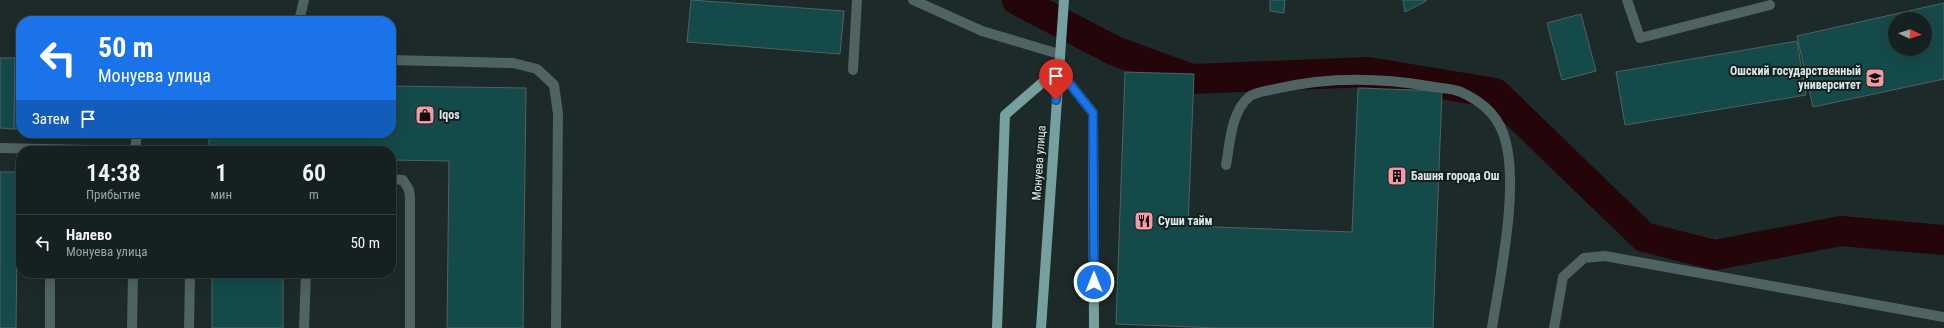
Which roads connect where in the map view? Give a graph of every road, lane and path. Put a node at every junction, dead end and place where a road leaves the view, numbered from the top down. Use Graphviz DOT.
graph roads {
  1 [pos="304,0"];
  2 [pos="858,0"];
  3 [pos="912,0"];
  4 [pos="1627,0"];
  5 [pos="1064,2"];
  6 [pos="1770,5"];
  7 [pos="300,16"];
  8 [pos="1059,54"];
  9 [pos="396,60"];
  10 [pos="1058,69"];
  11 [pos="853,70"];
  12 [pos="0,148"];
  13 [pos="16,148"];
  14 [pos="1226,165"];
  15 [pos="396,179"];
  16 [pos="50,278"];
  17 [pos="133,278"];
  18 [pos="190,278"];
  19 [pos="306,278"];
  20 [pos="1944,317"];
  21 [pos="50,328"];
  22 [pos="132,328"];
  23 [pos="189,328"];
  24 [pos="304,328"];
  25 [pos="410,328"];
  26 [pos="556,328"];
  27 [pos="997,328"];
  28 [pos="1041,328"];
  29 [pos="1094,328"];
  30 [pos="1492,328"];
  31 [pos="1554,328"];
  1 -- 7 [label="street"];
  2 -- 11 [label="street"];
  3 -- 8 [label="street"];
  4 -- 6 [label="street"];
  5 -- 8 [label="main road, Монуева улица"];
  8 -- 10 [label="main road, Монуева улица"];
  9 -- 26 [label="street"];
  10 -- 27 [label="main road"];
  10 -- 28 [label="main road, Монуева улица"];
  10 -- 29 [label="main road"];
  12 -- 13 [label="street"];
  14 -- 30 [label="street"];
  15 -- 25 [label="street"];
  16 -- 21 [label="street"];
  17 -- 22 [label="street"];
  18 -- 23 [label="street"];
  19 -- 24 [label="street"];
  20 -- 31 [label="street"];
}
